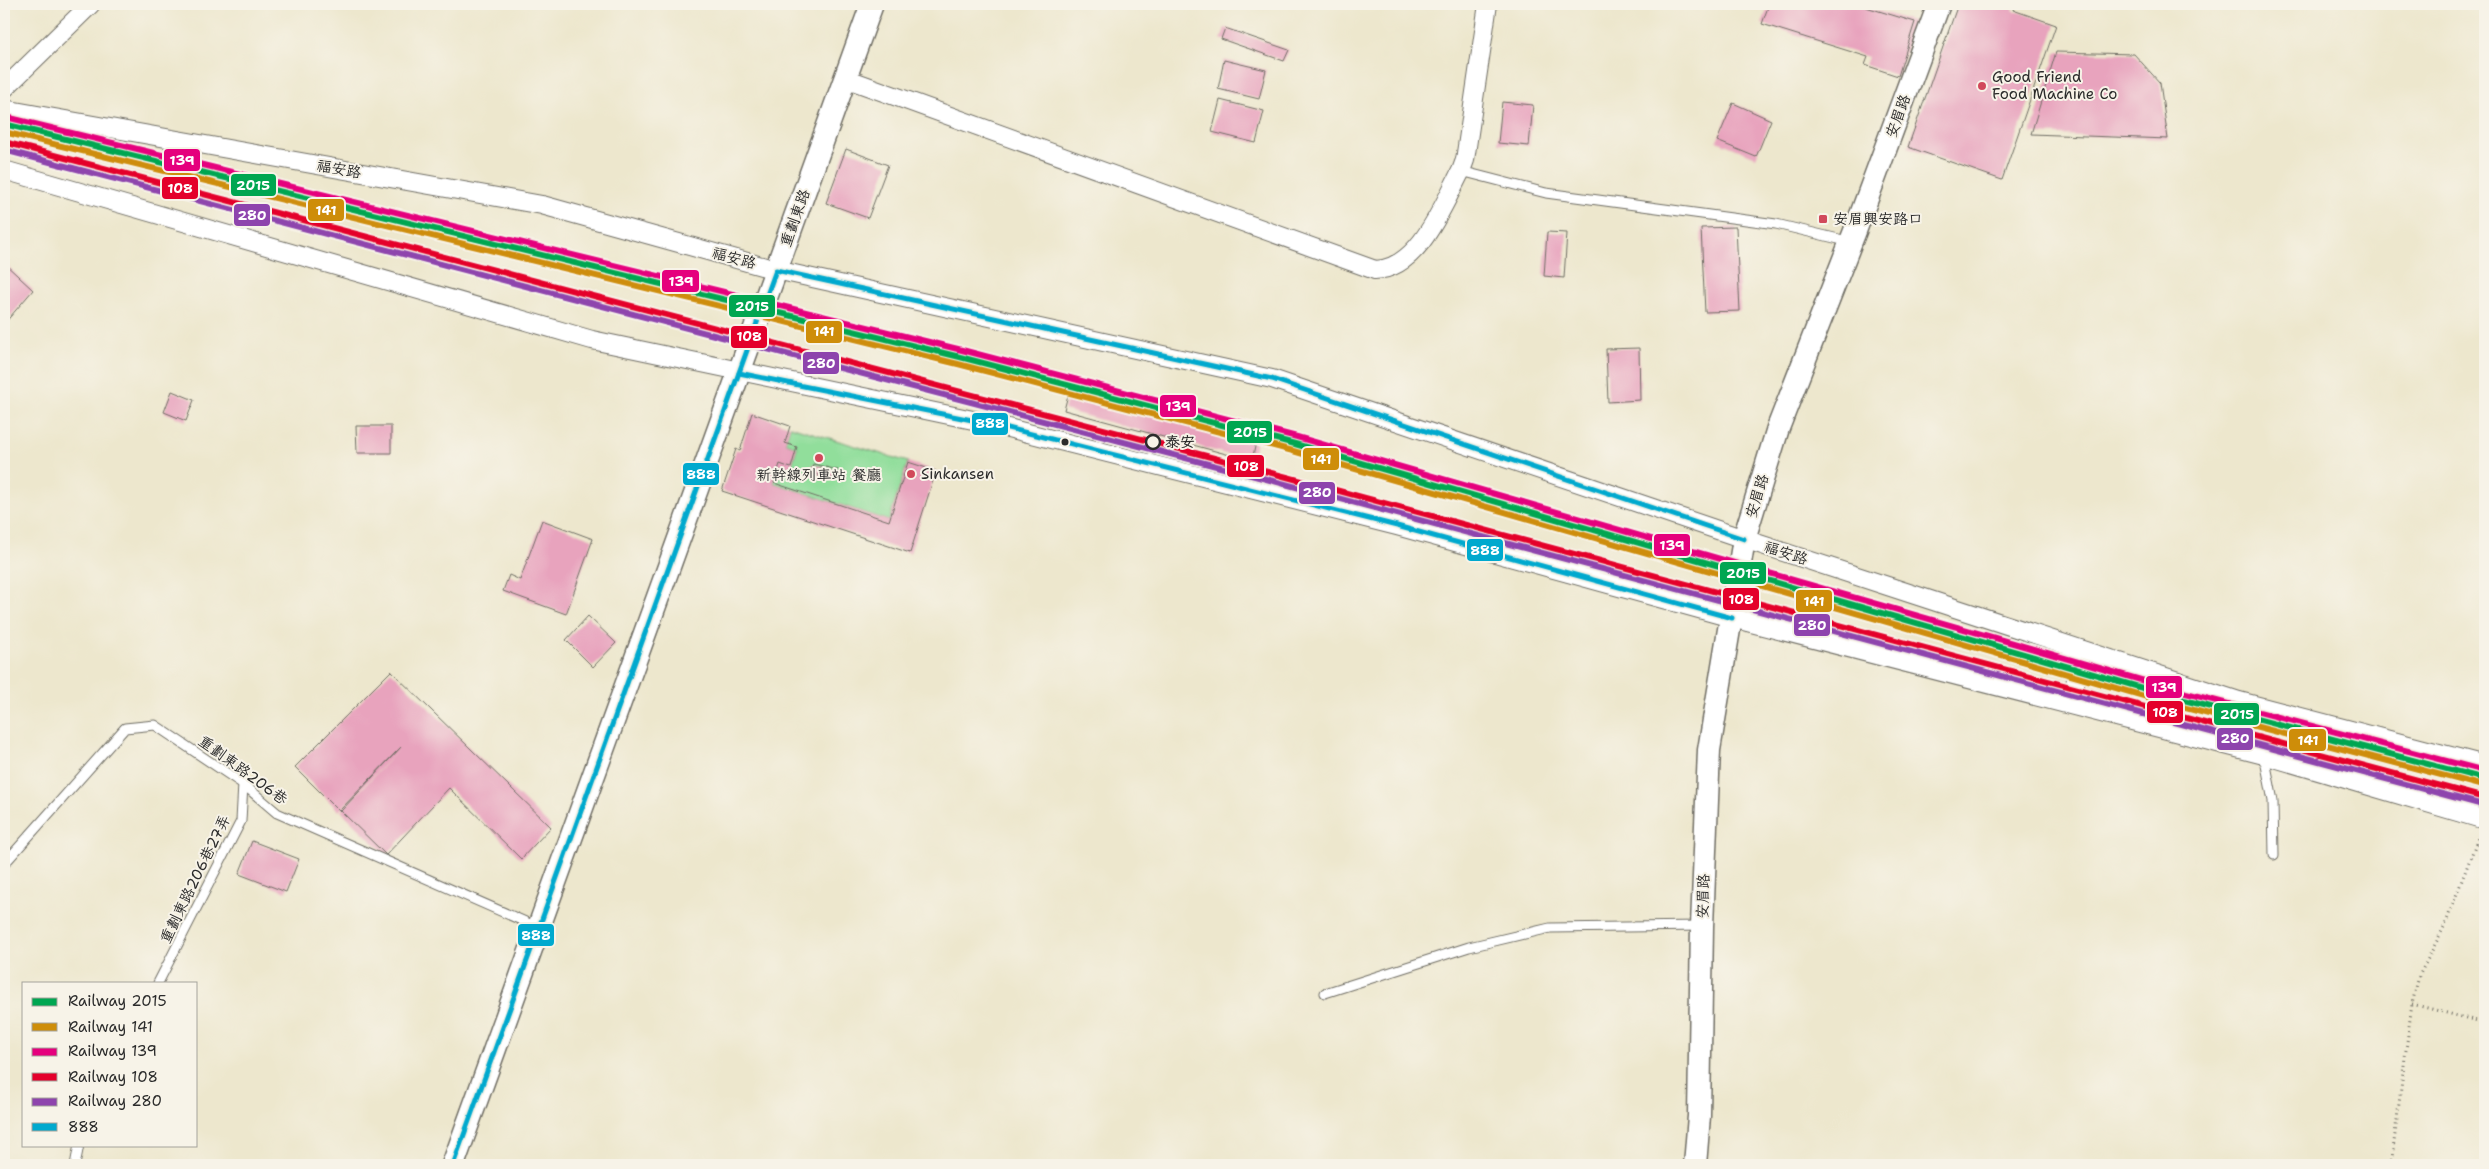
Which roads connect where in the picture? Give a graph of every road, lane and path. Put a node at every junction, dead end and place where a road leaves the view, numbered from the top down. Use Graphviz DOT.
graph roads {
  1 [pos="92,4"];
  2 [pos="872,4"];
  3 [pos="1488,4"];
  4 [pos="1939,4"];
  5 [pos="845,78"];
  6 [pos="4,89"];
  7 [pos="4,108"];
  8 [pos="4,170"];
  9 [pos="1461,171"];
  10 [pos="1851,242"];
  11 [pos="776,270"];
  12 [pos="739,373"];
  13 [pos="1744,539"];
  14 [pos="1732,618"];
  15 [pos="2082,650"];
  16 [pos="2071,704"];
  17 [pos="2268,710"];
  18 [pos="2264,755"];
  19 [pos="2485,765"];
  20 [pos="243,784"];
  21 [pos="2484,824"];
  22 [pos="2274,855"];
  23 [pos="4,864"];
  24 [pos="1702,926"];
  25 [pos="540,928"];
  26 [pos="159,982"];
  27 [pos="1325,993"];
  28 [pos="2412,1004"];
  29 [pos="2485,1023"];
  30 [pos="79,1146"];
  31 [pos="76,1165"];
  32 [pos="454,1165"];
  33 [pos="1695,1165"];
  34 [pos="2391,1165"];
  1 -- 6 [label="street"];
  2 -- 5 [label="street, 重劃東路"];
  3 -- 9 [label="street"];
  4 -- 10 [label="street, 安眉路"];
  5 -- 9 [label="street"];
  5 -- 11 [label="street, 重劃東路"];
  7 -- 11 [label="street, 福安路"];
  8 -- 12 [label="street"];
  9 -- 10 [label="lane"];
  10 -- 13 [label="street, 安眉路"];
  11 -- 12 [label="street, 重劃東路"];
  11 -- 13 [label="street, 福安路"];
  12 -- 14 [label="street"];
  12 -- 25 [label="street, 重劃東路"];
  13 -- 14 [label="street, 安眉路"];
  13 -- 15 [label="street, 福安路"];
  14 -- 16 [label="street"];
  14 -- 24 [label="street, 安眉路"];
  15 -- 16 [label="street"];
  15 -- 17 [label="street, 福安路"];
  16 -- 18 [label="street"];
  17 -- 18 [label="lane"];
  17 -- 19 [label="street, 福安路"];
  18 -- 21 [label="street"];
  18 -- 22 [label="lane"];
  20 -- 23 [label="lane, 重劃東路206巷"];
  20 -- 25 [label="lane, 重劃東路206巷"];
  20 -- 26 [label="lane, 重劃東路206巷27弄"];
  21 -- 28 [label="path"];
  24 -- 27 [label="lane"];
  24 -- 33 [label="street, 安眉路"];
  25 -- 32 [label="street, 重劃東路"];
  28 -- 29 [label="path"];
  28 -- 34 [label="path"];
  30 -- 31 [label="lane"];
}
